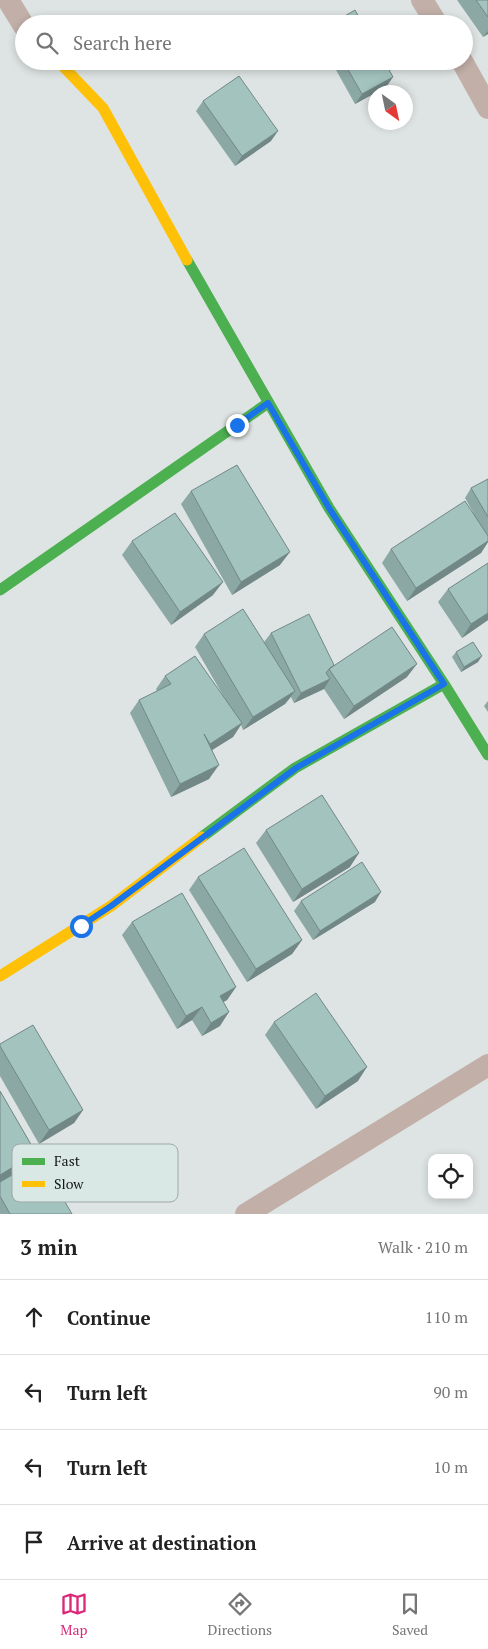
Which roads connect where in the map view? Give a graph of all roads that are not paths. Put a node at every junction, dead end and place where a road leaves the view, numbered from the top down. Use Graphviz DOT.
graph roads {
  1 [pos="8,0"];
  2 [pos="422,0"];
  3 [pos="17,15"];
  4 [pos="432,15"];
  5 [pos="67,70"];
  6 [pos="467,70"];
  7 [pos="488,108"];
  8 [pos="268,403"];
  9 [pos="0,590"];
  10 [pos="444,684"];
  11 [pos="488,755"];
  12 [pos="0,976"];
  13 [pos="488,1065"];
  14 [pos="246,1214"];
  1 -- 3 [label="street"];
  2 -- 4 [label="street"];
  5 -- 8 [label="street"];
  6 -- 7 [label="street"];
  8 -- 9 [label="street"];
  8 -- 10 [label="street"];
  10 -- 11 [label="street"];
  10 -- 12 [label="street"];
  13 -- 14 [label="street"];
}
